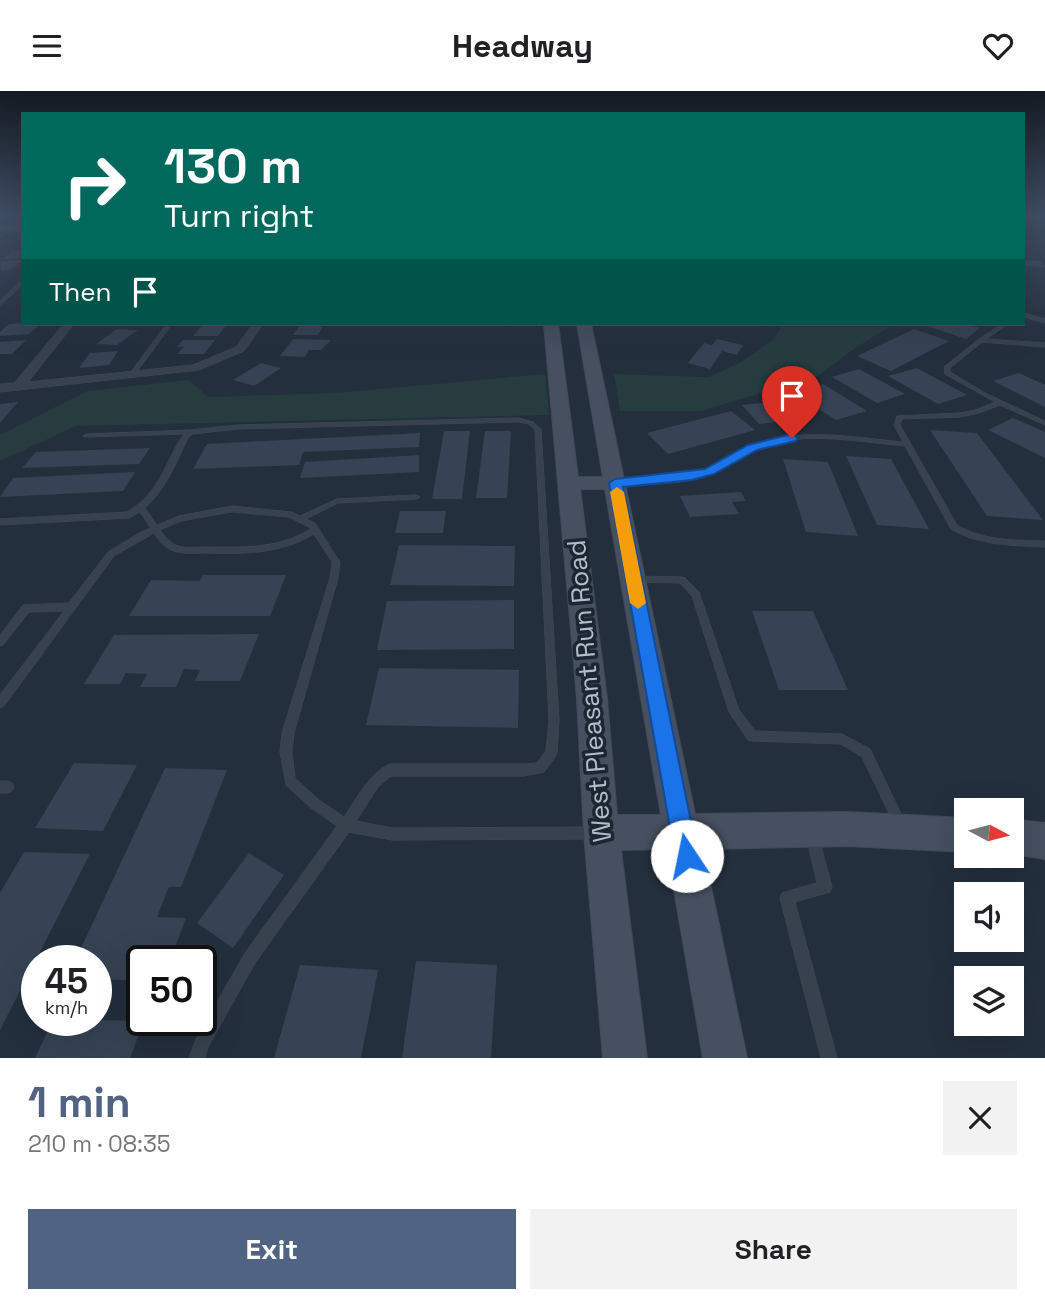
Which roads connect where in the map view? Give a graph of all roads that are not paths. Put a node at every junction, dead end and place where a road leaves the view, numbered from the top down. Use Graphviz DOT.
graph roads {
  1 [pos="21,284"];
  2 [pos="0,305"];
  3 [pos="1025,315"];
  4 [pos="1045,321"];
  5 [pos="67,326"];
  6 [pos="168,326"];
  7 [pos="257,326"];
  8 [pos="551,326"];
  9 [pos="584,326"];
  10 [pos="1002,326"];
  11 [pos="981,340"];
  12 [pos="1045,345"];
  13 [pos="131,376"];
  14 [pos="18,386"];
  15 [pos="0,388"];
  16 [pos="1001,402"];
  17 [pos="1045,423"];
  18 [pos="190,432"];
  19 [pos="86,436"];
  20 [pos="906,444"];
  21 [pos="570,483"];
  22 [pos="615,483"];
  23 [pos="416,497"];
  24 [pos="142,509"];
  25 [pos="300,519"];
  26 [pos="0,522"];
  27 [pos="157,528"];
  28 [pos="315,530"];
  29 [pos="1045,544"];
  30 [pos="634,579"];
  31 [pos="71,607"];
  32 [pos="0,642"];
  33 [pos="0,703"];
  34 [pos="346,825"];
  35 [pos="811,830"];
  36 [pos="682,831"];
  37 [pos="904,832"];
  38 [pos="601,833"];
  39 [pos="954,834"];
  40 [pos="1024,838"];
  41 [pos="1045,841"];
  42 [pos="197,1058"];
  43 [pos="625,1058"];
  44 [pos="725,1058"];
  45 [pos="830,1058"];
  1 -- 2 [label="lane"];
  3 -- 4 [label="lane"];
  5 -- 14 [label="street"];
  6 -- 13 [label="lane"];
  7 -- 13 [label="street"];
  8 -- 21 [label="main road, West Pleasant Run Road"];
  9 -- 22 [label="main road, West Pleasant Run Road"];
  10 -- 11 [label="lane"];
  11 -- 12 [label="lane"];
  11 -- 16 [label="lane"];
  13 -- 14 [label="street"];
  14 -- 15 [label="street"];
  16 -- 17 [label="lane"];
  16 -- 20 [label="lane"];
  18 -- 19 [label="lane"];
  18 -- 24 [label="lane"];
  18 -- 34 [label="lane"];
  20 -- 22 [label="lane"];
  20 -- 29 [label="lane"];
  21 -- 22 [label="main road"];
  21 -- 38 [label="main road, West Pleasant Run Road"];
  22 -- 30 [label="main road, West Pleasant Run Road"];
  23 -- 25 [label="lane"];
  24 -- 26 [label="lane"];
  24 -- 27 [label="lane"];
  25 -- 27 [label="lane"];
  25 -- 28 [label="lane"];
  27 -- 28 [label="lane"];
  27 -- 31 [label="lane"];
  28 -- 34 [label="lane"];
  30 -- 36 [label="main road, West Pleasant Run Road"];
  30 -- 37 [label="lane"];
  31 -- 32 [label="lane"];
  31 -- 33 [label="lane"];
  34 -- 38 [label="lane"];
  34 -- 42 [label="lane"];
  35 -- 36 [label="main road"];
  35 -- 37 [label="main road"];
  35 -- 45 [label="lane"];
  36 -- 38 [label="main road"];
  36 -- 44 [label="main road, West Pleasant Run Road"];
  37 -- 39 [label="main road"];
  38 -- 43 [label="main road, West Pleasant Run Road"];
  40 -- 41 [label="main road"];
}
